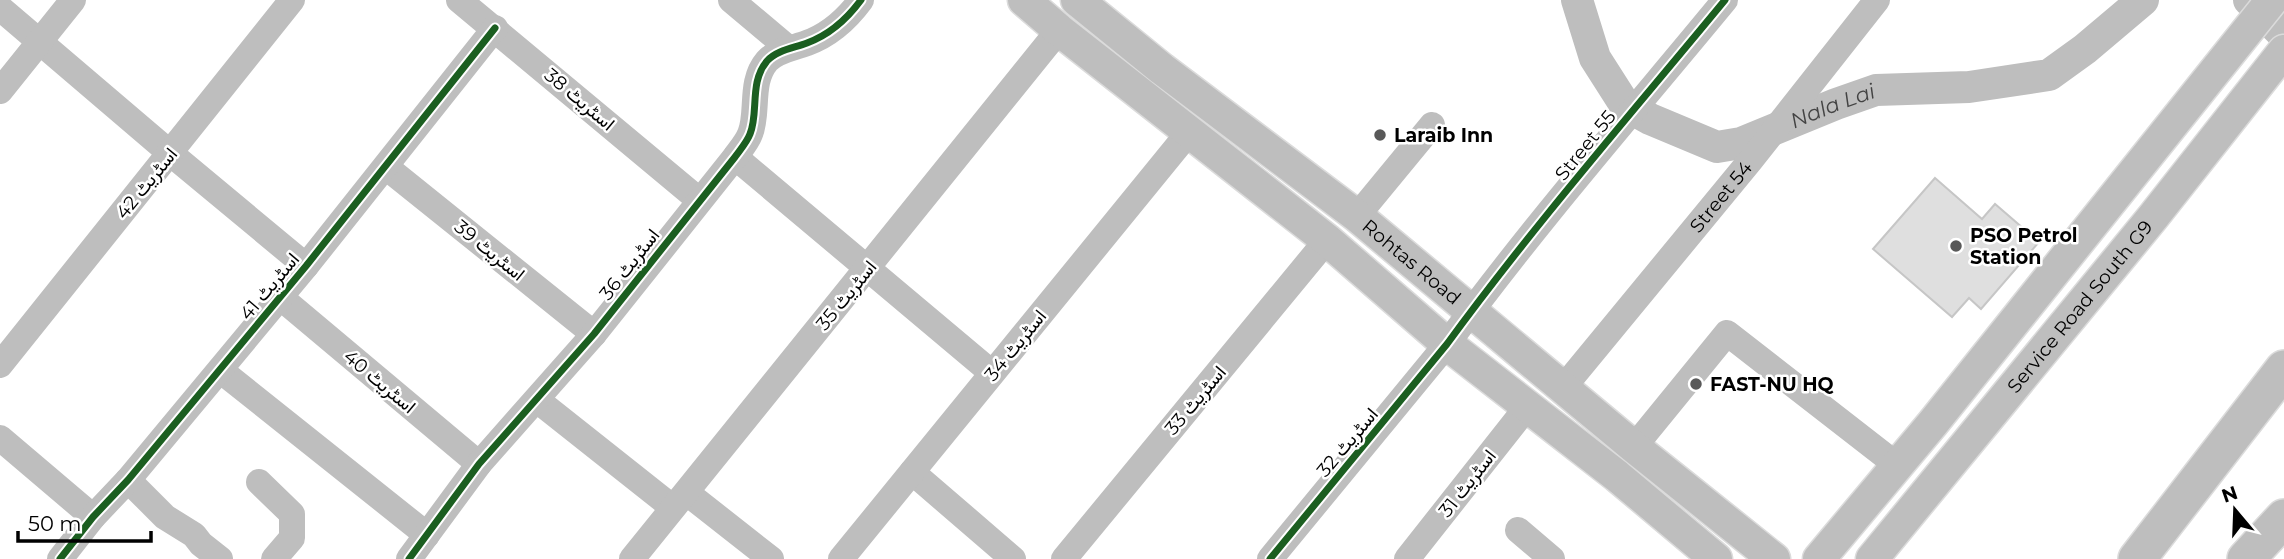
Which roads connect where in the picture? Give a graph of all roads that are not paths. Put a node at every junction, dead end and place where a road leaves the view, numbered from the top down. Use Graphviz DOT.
graph roads {
  1 [pos="73,0"];
  2 [pos="292,0"];
  3 [pos="460,0"];
  4 [pos="731,0"];
  5 [pos="862,0"];
  6 [pos="1024,0"];
  7 [pos="1077,0"];
  8 [pos="1725,0"];
  9 [pos="1877,0"];
  10 [pos="2272,0"];
  11 [pos="0,8"];
  12 [pos="495,28"];
  13 [pos="1059,30"];
  14 [pos="40,41"];
  15 [pos="788,48"];
  16 [pos="2284,51"];
  17 [pos="0,92"];
  18 [pos="1432,125"];
  19 [pos="1190,131"];
  20 [pos="170,153"];
  21 [pos="735,157"];
  22 [pos="386,167"];
  23 [pos="2124,184"];
  24 [pos="699,200"];
  25 [pos="1357,216"];
  26 [pos="2153,217"];
  27 [pos="1327,240"];
  28 [pos="306,266"];
  29 [pos="867,269"];
  30 [pos="280,297"];
  31 [pos="1472,311"];
  32 [pos="594,334"];
  33 [pos="1447,344"];
  34 [pos="0,365"];
  35 [pos="2284,369"];
  36 [pos="220,370"];
  37 [pos="992,373"];
  38 [pos="1563,388"];
  39 [pos="537,400"];
  40 [pos="1527,407"];
  41 [pos="0,438"];
  42 [pos="1638,450"];
  43 [pos="479,464"];
  44 [pos="1898,466"];
  45 [pos="912,472"];
  46 [pos="1617,476"];
  47 [pos="128,480"];
  48 [pos="259,482"];
  49 [pos="679,500"];
  50 [pos="93,517"];
  51 [pos="2284,518"];
  52 [pos="1518,530"];
  53 [pos="427,535"];
  54 [pos="1879,553"];
  55 [pos="203,554"];
  56 [pos="60,559"];
  57 [pos="274,559"];
  58 [pos="409,559"];
  59 [pos="632,559"];
  60 [pos="771,559"];
  61 [pos="841,559"];
  62 [pos="1013,559"];
  63 [pos="1064,559"];
  64 [pos="1270,559"];
  65 [pos="1407,559"];
  66 [pos="1552,559"];
  67 [pos="1716,559"];
  68 [pos="1774,559"];
  69 [pos="1819,559"];
  70 [pos="2137,559"];
  71 [pos="2246,559"];
  1 -- 14 [label="street"];
  2 -- 20 [label="street, اسٹریٹ 42"];
  3 -- 12 [label="street, اسٹریٹ 38"];
  4 -- 15 [label="street"];
  5 -- 15 [label="street, اسٹریٹ 36"];
  6 -- 13 [label="main road, Rohtas Road"];
  7 -- 25 [label="main road, Rohtas Road"];
  8 -- 31 [label="street, Street 55"];
  9 -- 38 [label="street, Street 54"];
  10 -- 23 [label="main road, Service Road South G9"];
  11 -- 14 [label="street"];
  12 -- 22 [label="street, اسٹریٹ 41"];
  12 -- 24 [label="street, اسٹریٹ 38"];
  13 -- 19 [label="main road, Rohtas Road"];
  13 -- 29 [label="street, اسٹریٹ 35"];
  14 -- 17 [label="street"];
  14 -- 20 [label="street"];
  15 -- 21 [label="street, اسٹریٹ 36"];
  16 -- 26 [label="main road, Service Road South G9"];
  18 -- 25 [label="street"];
  19 -- 27 [label="main road, Rohtas Road"];
  19 -- 37 [label="street, اسٹریٹ 34"];
  20 -- 28 [label="street"];
  20 -- 34 [label="street, اسٹریٹ 42"];
  21 -- 24 [label="street, اسٹریٹ 36"];
  21 -- 29 [label="street"];
  22 -- 28 [label="street, اسٹریٹ 41"];
  22 -- 32 [label="street, اسٹریٹ 39"];
  23 -- 26 [label="main road"];
  23 -- 44 [label="main road, Service Road South G9"];
  24 -- 32 [label="street, اسٹریٹ 36"];
  25 -- 31 [label="main road, Rohtas Road"];
  26 -- 54 [label="main road, Service Road South G9"];
  27 -- 33 [label="main road, Rohtas Road"];
  27 -- 63 [label="street, اسٹریٹ 33"];
  28 -- 30 [label="street, اسٹریٹ 41"];
  29 -- 37 [label="street"];
  29 -- 49 [label="street, اسٹریٹ 35"];
  30 -- 36 [label="street, اسٹریٹ 41"];
  30 -- 43 [label="street, اسٹریٹ 40"];
  31 -- 33 [label="street, Street 55"];
  31 -- 38 [label="main road, Rohtas Road"];
  32 -- 39 [label="street, اسٹریٹ 36"];
  33 -- 40 [label="main road, Rohtas Road"];
  33 -- 64 [label="street, اسٹریٹ 32"];
  35 -- 70 [label="highway"];
  36 -- 47 [label="street, اسٹریٹ 41"];
  36 -- 53 [label="street"];
  37 -- 45 [label="street, اسٹریٹ 34"];
  38 -- 42 [label="main road, Rohtas Road"];
  39 -- 43 [label="street, اسٹریٹ 36"];
  39 -- 49 [label="street"];
  40 -- 46 [label="main road, Rohtas Road"];
  40 -- 65 [label="street, اسٹریٹ 31"];
  41 -- 50 [label="street"];
  42 -- 44 [label="street"];
  42 -- 46 [label="main road"];
  42 -- 68 [label="main road, Rohtas Road"];
  43 -- 53 [label="street, اسٹریٹ 36"];
  44 -- 69 [label="main road, Service Road South G9"];
  45 -- 61 [label="street, اسٹریٹ 34"];
  45 -- 62 [label="street"];
  46 -- 67 [label="main road, Rohtas Road"];
  47 -- 50 [label="street, اسٹریٹ 41"];
  47 -- 55 [label="street"];
  48 -- 57 [label="street"];
  49 -- 59 [label="street, اسٹریٹ 35"];
  49 -- 60 [label="street"];
  50 -- 56 [label="street, اسٹریٹ 41"];
  51 -- 71 [label="highway"];
  52 -- 66 [label="street"];
  53 -- 58 [label="street, اسٹریٹ 36"];
}
